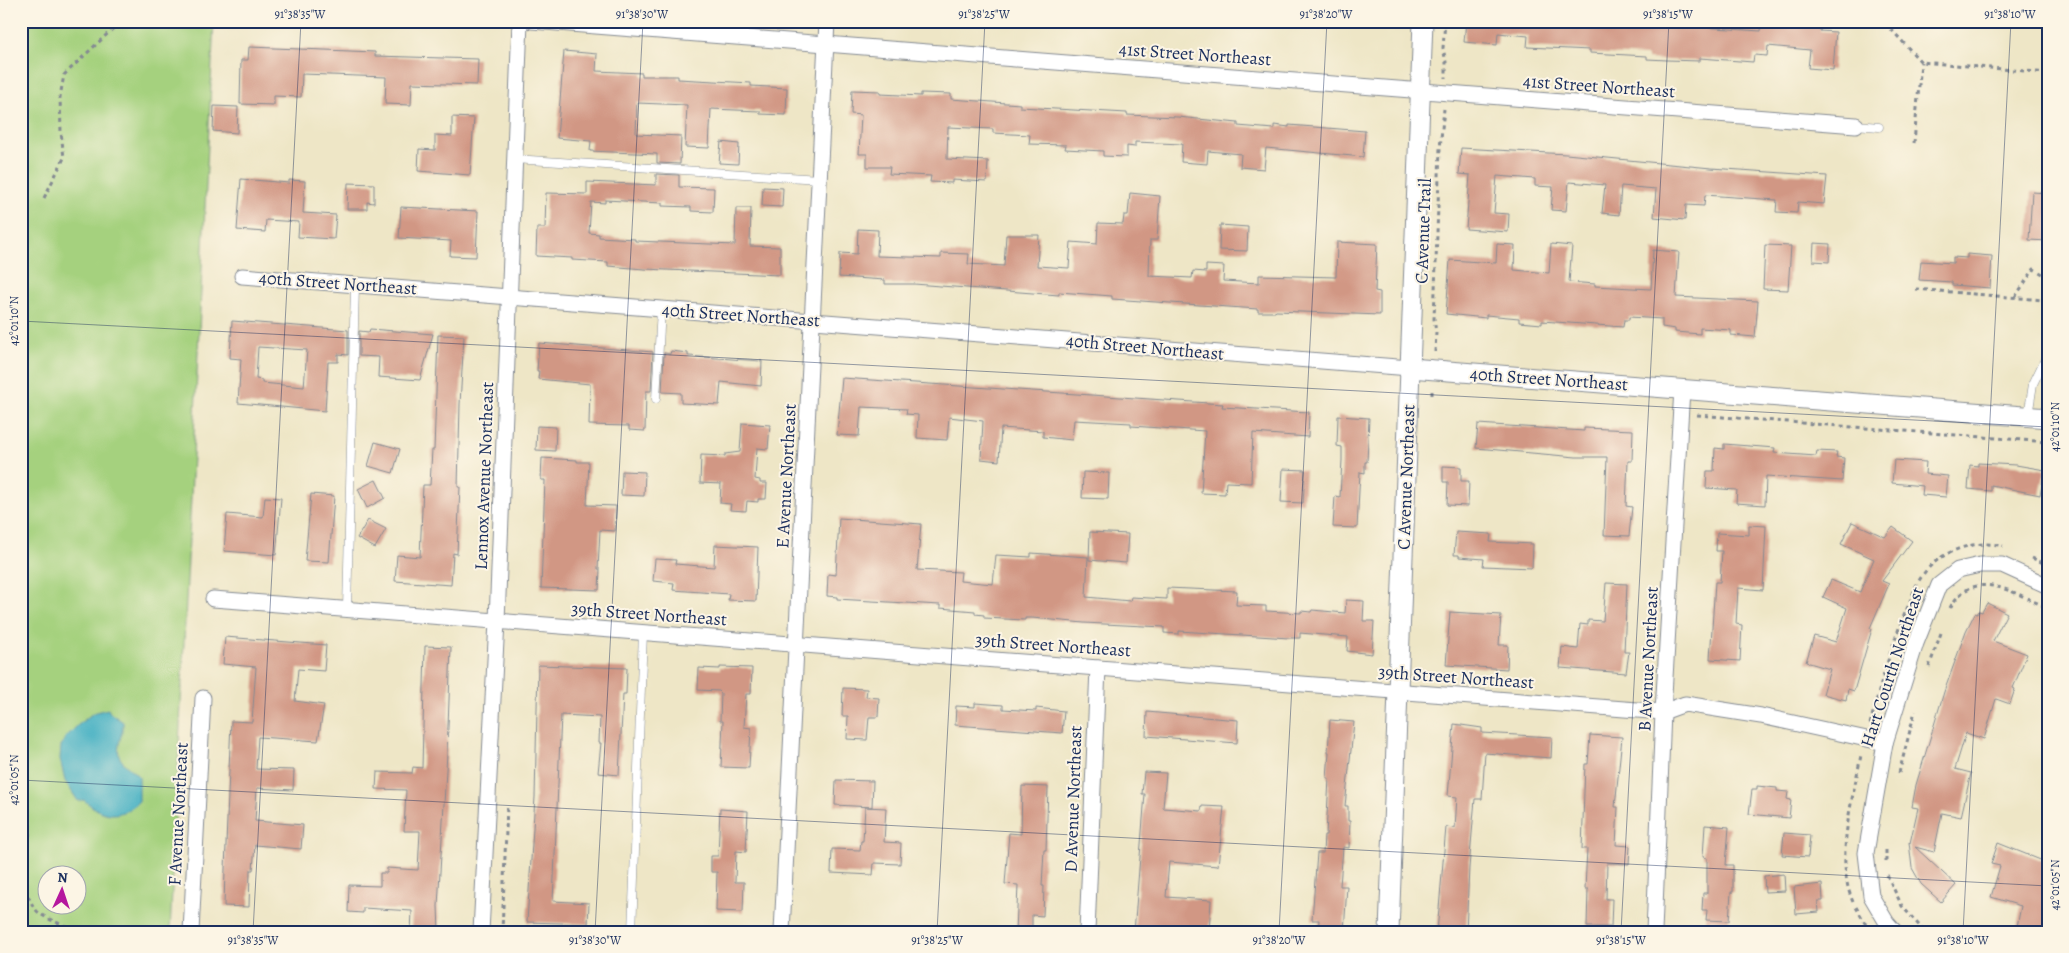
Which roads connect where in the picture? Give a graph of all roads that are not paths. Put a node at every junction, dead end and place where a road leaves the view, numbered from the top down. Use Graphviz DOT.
graph roads {
  1 [pos="520,21"];
  2 [pos="532,21"];
  3 [pos="827,21"];
  4 [pos="1424,21"];
  5 [pos="826,44"];
  6 [pos="1422,91"];
  7 [pos="1856,125"];
  8 [pos="1879,126"];
  9 [pos="514,159"];
  10 [pos="819,179"];
  11 [pos="242,276"];
  12 [pos="356,285"];
  13 [pos="509,297"];
  14 [pos="661,309"];
  15 [pos="812,321"];
  16 [pos="2048,353"];
  17 [pos="1410,368"];
  18 [pos="1682,389"];
  19 [pos="656,399"];
  20 [pos="2028,416"];
  21 [pos="2048,418"];
  22 [pos="2048,586"];
  23 [pos="214,599"];
  24 [pos="347,609"];
  25 [pos="497,621"];
  26 [pos="643,632"];
  27 [pos="796,644"];
  28 [pos="1098,668"];
  29 [pos="1399,692"];
  30 [pos="203,698"];
  31 [pos="1663,712"];
  32 [pos="1884,743"];
  33 [pos="1891,928"];
  34 [pos="191,932"];
  35 [pos="481,932"];
  36 [pos="632,932"];
  37 [pos="782,932"];
  38 [pos="1087,932"];
  39 [pos="1388,932"];
  40 [pos="1654,932"];
  1 -- 9 [label="street, Lennox Avenue Northeast"];
  2 -- 5 [label="street, 41st Street Northeast"];
  3 -- 5 [label="street, E Avenue Northeast"];
  4 -- 6 [label="street, C Avenue Northeast"];
  5 -- 6 [label="street, 41st Street Northeast"];
  5 -- 10 [label="street, E Avenue Northeast"];
  6 -- 7 [label="street, 41st Street Northeast"];
  6 -- 17 [label="street, C Avenue Northeast"];
  7 -- 8 [label="lane"];
  9 -- 10 [label="lane"];
  9 -- 13 [label="street, Lennox Avenue Northeast"];
  10 -- 15 [label="street, E Avenue Northeast"];
  11 -- 12 [label="street, 40th Street Northeast"];
  12 -- 13 [label="street, 40th Street Northeast"];
  12 -- 24 [label="lane"];
  13 -- 14 [label="street, 40th Street Northeast"];
  13 -- 25 [label="street, Lennox Avenue Northeast"];
  14 -- 15 [label="street, 40th Street Northeast"];
  14 -- 19 [label="lane"];
  15 -- 17 [label="street, 40th Street Northeast"];
  15 -- 27 [label="street, E Avenue Northeast"];
  16 -- 20 [label="lane"];
  17 -- 18 [label="street, 40th Street Northeast"];
  17 -- 29 [label="street, C Avenue Northeast"];
  18 -- 20 [label="street, 40th Street Northeast"];
  18 -- 31 [label="street, B Avenue Northeast"];
  20 -- 21 [label="street, 40th Street Northeast"];
  22 -- 32 [label="street, Hart Courth Northeast"];
  23 -- 24 [label="street, 39th Street Northeast"];
  24 -- 25 [label="street, 39th Street Northeast"];
  25 -- 26 [label="street, 39th Street Northeast"];
  25 -- 35 [label="street, Lennox Avenue Northeast"];
  26 -- 27 [label="street, 39th Street Northeast"];
  26 -- 36 [label="lane"];
  27 -- 28 [label="street, 39th Street Northeast"];
  27 -- 37 [label="street, E Avenue Northeast"];
  28 -- 29 [label="street, 39th Street Northeast"];
  28 -- 38 [label="street, D Avenue Northeast"];
  29 -- 31 [label="street, 39th Street Northeast"];
  29 -- 39 [label="street, C Avenue Northeast"];
  30 -- 34 [label="street, F Avenue Northeast"];
  31 -- 32 [label="street, 39th Street Northeast"];
  31 -- 40 [label="street, B Avenue Northeast"];
  32 -- 33 [label="street, Hart Courth Northeast"];
}
